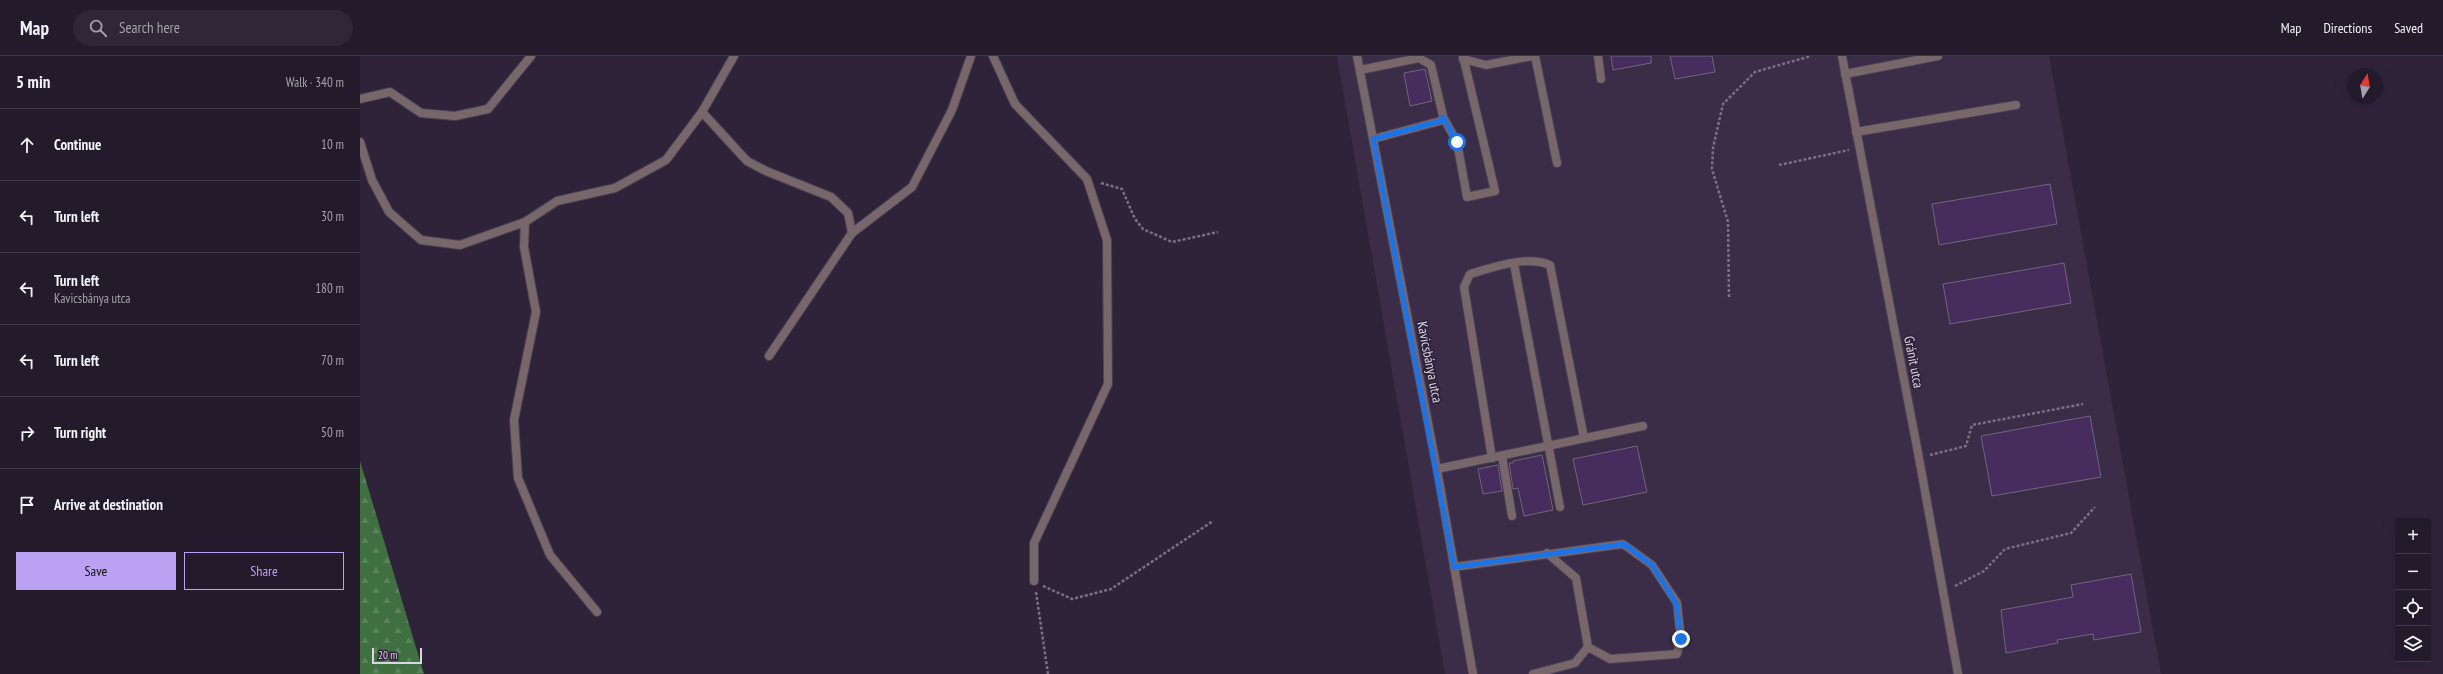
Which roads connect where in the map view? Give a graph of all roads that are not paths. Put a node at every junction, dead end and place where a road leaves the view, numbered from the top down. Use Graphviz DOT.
graph roads {
  1 [pos="531,56"];
  2 [pos="734,56"];
  3 [pos="971,56"];
  4 [pos="993,56"];
  5 [pos="1357,56"];
  6 [pos="1532,56"];
  7 [pos="1535,56"];
  8 [pos="1598,56"];
  9 [pos="1842,56"];
  10 [pos="1938,56"];
  11 [pos="1463,57"];
  12 [pos="1360,70"];
  13 [pos="1845,74"];
  14 [pos="1602,79"];
  15 [pos="360,99"];
  16 [pos="2016,105"];
  17 [pos="702,112"];
  18 [pos="1443,117"];
  19 [pos="1856,132"];
  20 [pos="1373,139"];
  21 [pos="360,142"];
  22 [pos="1557,163"];
  23 [pos="524,222"];
  24 [pos="852,233"];
  25 [pos="1514,264"];
  26 [pos="769,356"];
  27 [pos="1643,426"];
  28 [pos="1584,438"];
  29 [pos="1547,446"];
  30 [pos="1502,456"];
  31 [pos="1492,458"];
  32 [pos="1437,469"];
  33 [pos="1560,507"];
  34 [pos="1512,516"];
  35 [pos="1548,553"];
  36 [pos="1454,567"];
  37 [pos="1034,581"];
  38 [pos="597,612"];
  39 [pos="1588,647"];
  40 [pos="1473,674"];
  41 [pos="1533,674"];
  42 [pos="1958,674"];
  1 -- 15 [label="street"];
  2 -- 17 [label="street"];
  3 -- 24 [label="street"];
  4 -- 37 [label="street"];
  5 -- 12 [label="street, Kavicsbánya utca"];
  6 -- 11 [label="street"];
  7 -- 22 [label="street"];
  8 -- 14 [label="street"];
  9 -- 13 [label="street, Gránit utca"];
  10 -- 13 [label="street"];
  11 -- 18 [label="street"];
  12 -- 18 [label="street"];
  12 -- 20 [label="street, Kavicsbánya utca"];
  13 -- 19 [label="street, Gránit utca"];
  16 -- 19 [label="street"];
  17 -- 23 [label="street"];
  17 -- 24 [label="street"];
  18 -- 20 [label="street"];
  19 -- 42 [label="street, Gránit utca"];
  20 -- 32 [label="street, Kavicsbánya utca"];
  21 -- 23 [label="street"];
  23 -- 38 [label="street"];
  24 -- 26 [label="street"];
  25 -- 28 [label="street"];
  25 -- 29 [label="street"];
  25 -- 31 [label="street"];
  27 -- 28 [label="street"];
  28 -- 29 [label="street"];
  29 -- 30 [label="street"];
  29 -- 33 [label="street"];
  30 -- 31 [label="street"];
  30 -- 34 [label="street"];
  31 -- 32 [label="street"];
  32 -- 36 [label="street, Kavicsbánya utca"];
  35 -- 36 [label="street"];
  35 -- 39 [label="street"];
  35 -- 39 [label="street"];
  36 -- 40 [label="street, Kavicsbánya utca"];
  39 -- 41 [label="street"];
}
